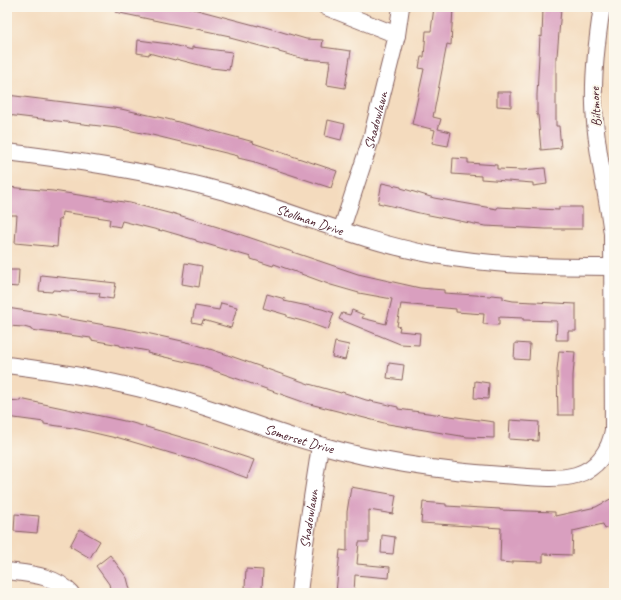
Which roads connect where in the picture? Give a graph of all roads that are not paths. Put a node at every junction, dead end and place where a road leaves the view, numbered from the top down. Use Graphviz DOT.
graph roads {
  1 [pos="326,7"];
  2 [pos="401,7"];
  3 [pos="602,7"];
  4 [pos="397,35"];
  5 [pos="7,152"];
  6 [pos="341,231"];
  7 [pos="614,267"];
  8 [pos="7,365"];
  9 [pos="320,446"];
  10 [pos="594,465"];
  11 [pos="7,571"];
  12 [pos="71,593"];
  13 [pos="299,593"];
  1 -- 4 [label="street"];
  2 -- 4 [label="street, Shadowlawn"];
  3 -- 7 [label="street, Biltmore"];
  4 -- 6 [label="street, Shadowlawn"];
  5 -- 6 [label="street, Stollman Drive"];
  6 -- 7 [label="street, Stollman Drive"];
  7 -- 10 [label="street, Biltmore"];
  8 -- 9 [label="street, Somerset Drive"];
  9 -- 10 [label="street, Somerset Drive"];
  9 -- 13 [label="street, Shadowlawn"];
  11 -- 12 [label="street"];
}
